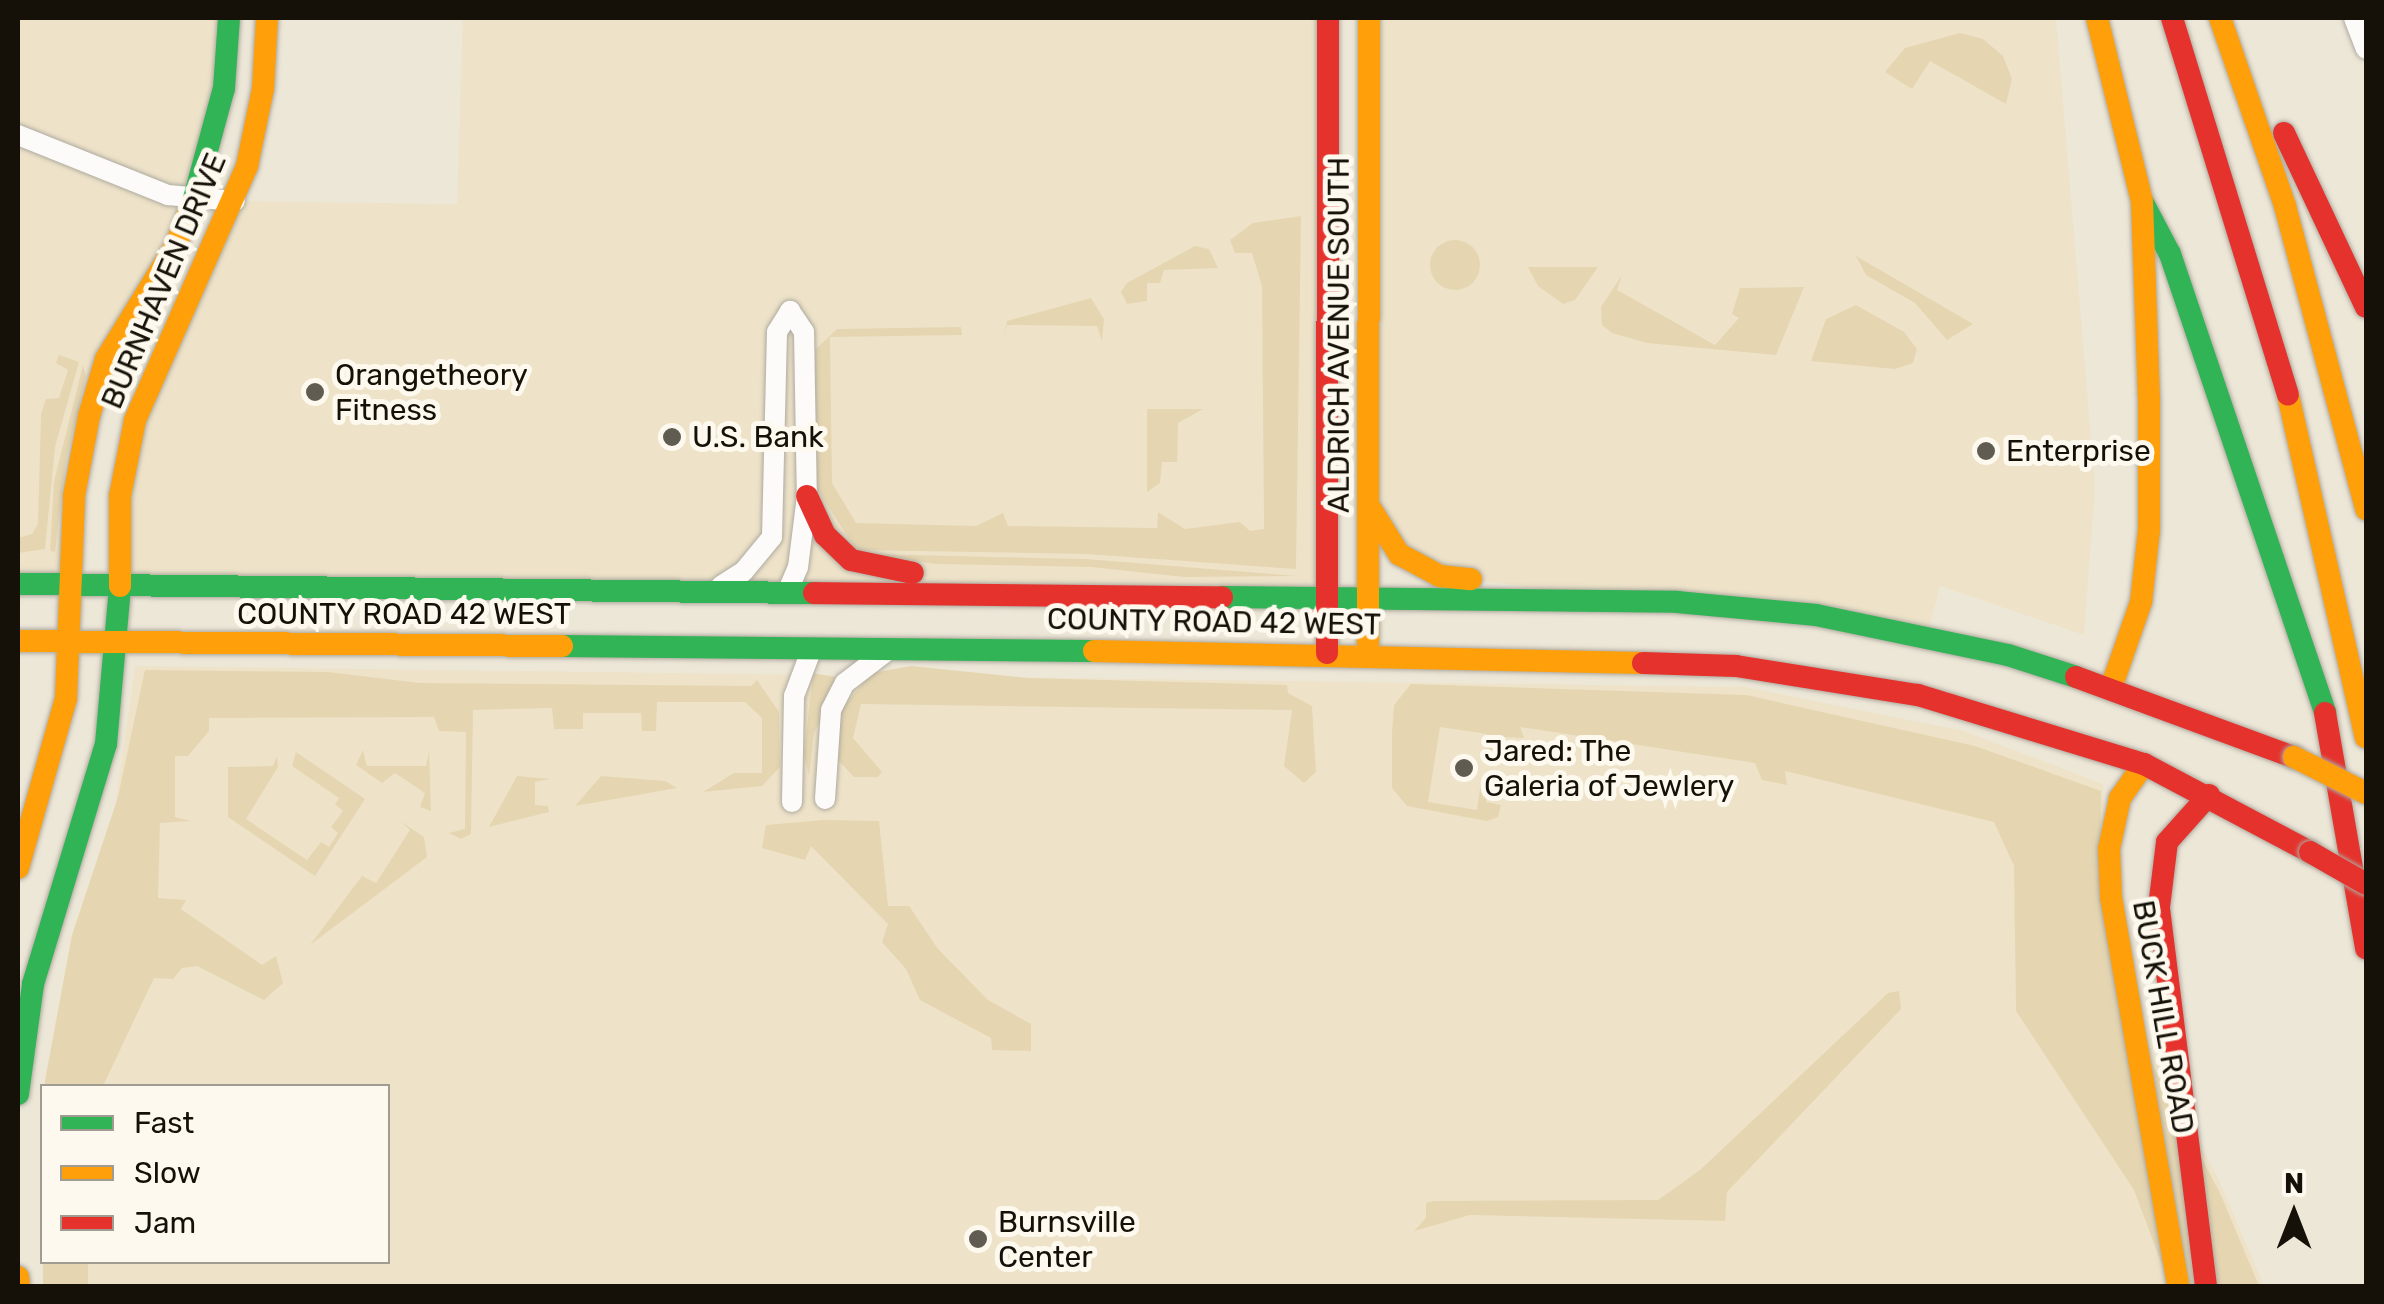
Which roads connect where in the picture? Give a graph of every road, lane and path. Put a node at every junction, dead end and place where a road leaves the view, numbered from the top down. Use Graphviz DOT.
graph roads {
  1 [pos="230,18"];
  2 [pos="267,18"];
  3 [pos="1328,18"];
  4 [pos="1369,18"];
  5 [pos="2097,18"];
  6 [pos="2172,18"];
  7 [pos="2220,18"];
  8 [pos="2232,18"];
  9 [pos="2354,18"];
  10 [pos="2366,49"];
  11 [pos="18,135"];
  12 [pos="193,200"];
  13 [pos="235,201"];
  14 [pos="2142,201"];
  15 [pos="2366,307"];
  16 [pos="807,496"];
  17 [pos="1369,506"];
  18 [pos="2366,509"];
  19 [pos="18,584"];
  20 [pos="72,584"];
  21 [pos="118,584"];
  22 [pos="716,589"];
  23 [pos="788,590"];
  24 [pos="1049,592"];
  25 [pos="1328,594"];
  26 [pos="1369,595"];
  27 [pos="1677,602"];
  28 [pos="18,641"];
  29 [pos="72,641"];
  30 [pos="120,642"];
  31 [pos="567,646"];
  32 [pos="812,648"];
  33 [pos="890,648"];
  34 [pos="1328,653"];
  35 [pos="1368,653"];
  36 [pos="2111,688"];
  37 [pos="2167,706"];
  38 [pos="2366,737"];
  39 [pos="2144,764"];
  40 [pos="2366,793"];
  41 [pos="2210,796"];
  42 [pos="825,799"];
  43 [pos="792,802"];
  44 [pos="18,868"];
  45 [pos="2366,884"];
  46 [pos="2366,948"];
  47 [pos="18,1094"];
  48 [pos="18,1277"];
  49 [pos="19,1286"];
  50 [pos="2178,1286"];
  51 [pos="2206,1286"];
  1 -- 12 [label="main road, BURNHAVEN DRIVE"];
  2 -- 13 [label="main road, BURNHAVEN DRIVE"];
  3 -- 25 [label="main road, ALDRICH AVENUE SOUTH"];
  4 -- 17 [label="main road, ALDRICH AVENUE SOUTH"];
  5 -- 14 [label="main road"];
  6 -- 38 [label="main road"];
  7 -- 18 [label="main road"];
  8 -- 15 [label="main road"];
  9 -- 10 [label="street"];
  11 -- 12 [label="street"];
  12 -- 13 [label="street"];
  12 -- 20 [label="main road, BURNHAVEN DRIVE"];
  13 -- 21 [label="main road, BURNHAVEN DRIVE"];
  14 -- 36 [label="main road"];
  14 -- 46 [label="main road"];
  16 -- 22 [label="street"];
  16 -- 23 [label="street"];
  16 -- 24 [label="main road"];
  17 -- 26 [label="main road, ALDRICH AVENUE SOUTH"];
  17 -- 27 [label="main road"];
  19 -- 20 [label="main road, COUNTY ROAD 42 WEST"];
  20 -- 21 [label="main road, COUNTY ROAD 42 WEST"];
  20 -- 29 [label="main road, BURNHAVEN DRIVE"];
  21 -- 22 [label="main road, COUNTY ROAD 42 WEST"];
  21 -- 30 [label="main road, BURNHAVEN DRIVE"];
  22 -- 23 [label="main road, COUNTY ROAD 42 WEST"];
  23 -- 24 [label="main road, COUNTY ROAD 42 WEST"];
  23 -- 31 [label="main road"];
  24 -- 25 [label="main road, COUNTY ROAD 42 WEST"];
  24 -- 32 [label="main road"];
  25 -- 26 [label="main road, COUNTY ROAD 42 WEST"];
  25 -- 34 [label="main road, ALDRICH AVENUE SOUTH"];
  26 -- 27 [label="main road, COUNTY ROAD 42 WEST"];
  26 -- 35 [label="main road, ALDRICH AVENUE SOUTH"];
  27 -- 36 [label="main road, COUNTY ROAD 42 WEST"];
  28 -- 29 [label="main road, COUNTY ROAD 42 WEST"];
  29 -- 30 [label="main road, COUNTY ROAD 42 WEST"];
  29 -- 44 [label="main road, BURNHAVEN DRIVE"];
  30 -- 31 [label="main road, COUNTY ROAD 42 WEST"];
  30 -- 47 [label="main road, BURNHAVEN DRIVE"];
  31 -- 32 [label="main road, COUNTY ROAD 42 WEST"];
  32 -- 33 [label="main road, COUNTY ROAD 42 WEST"];
  32 -- 43 [label="street"];
  33 -- 34 [label="main road, COUNTY ROAD 42 WEST"];
  33 -- 42 [label="street"];
  34 -- 35 [label="main road, COUNTY ROAD 42 WEST"];
  35 -- 39 [label="main road, COUNTY ROAD 42 WEST"];
  36 -- 37 [label="main road, COUNTY ROAD 42 WEST"];
  37 -- 39 [label="main road, BUCK HILL ROAD"];
  37 -- 40 [label="main road, COUNTY ROAD 42 WEST, bridge"];
  39 -- 41 [label="main road, COUNTY ROAD 42 WEST"];
  39 -- 50 [label="main road, BUCK HILL ROAD"];
  41 -- 45 [label="main road, COUNTY ROAD 42 WEST, bridge"];
  41 -- 51 [label="main road, BUCK HILL ROAD"];
  48 -- 49 [label="main road"];
}
